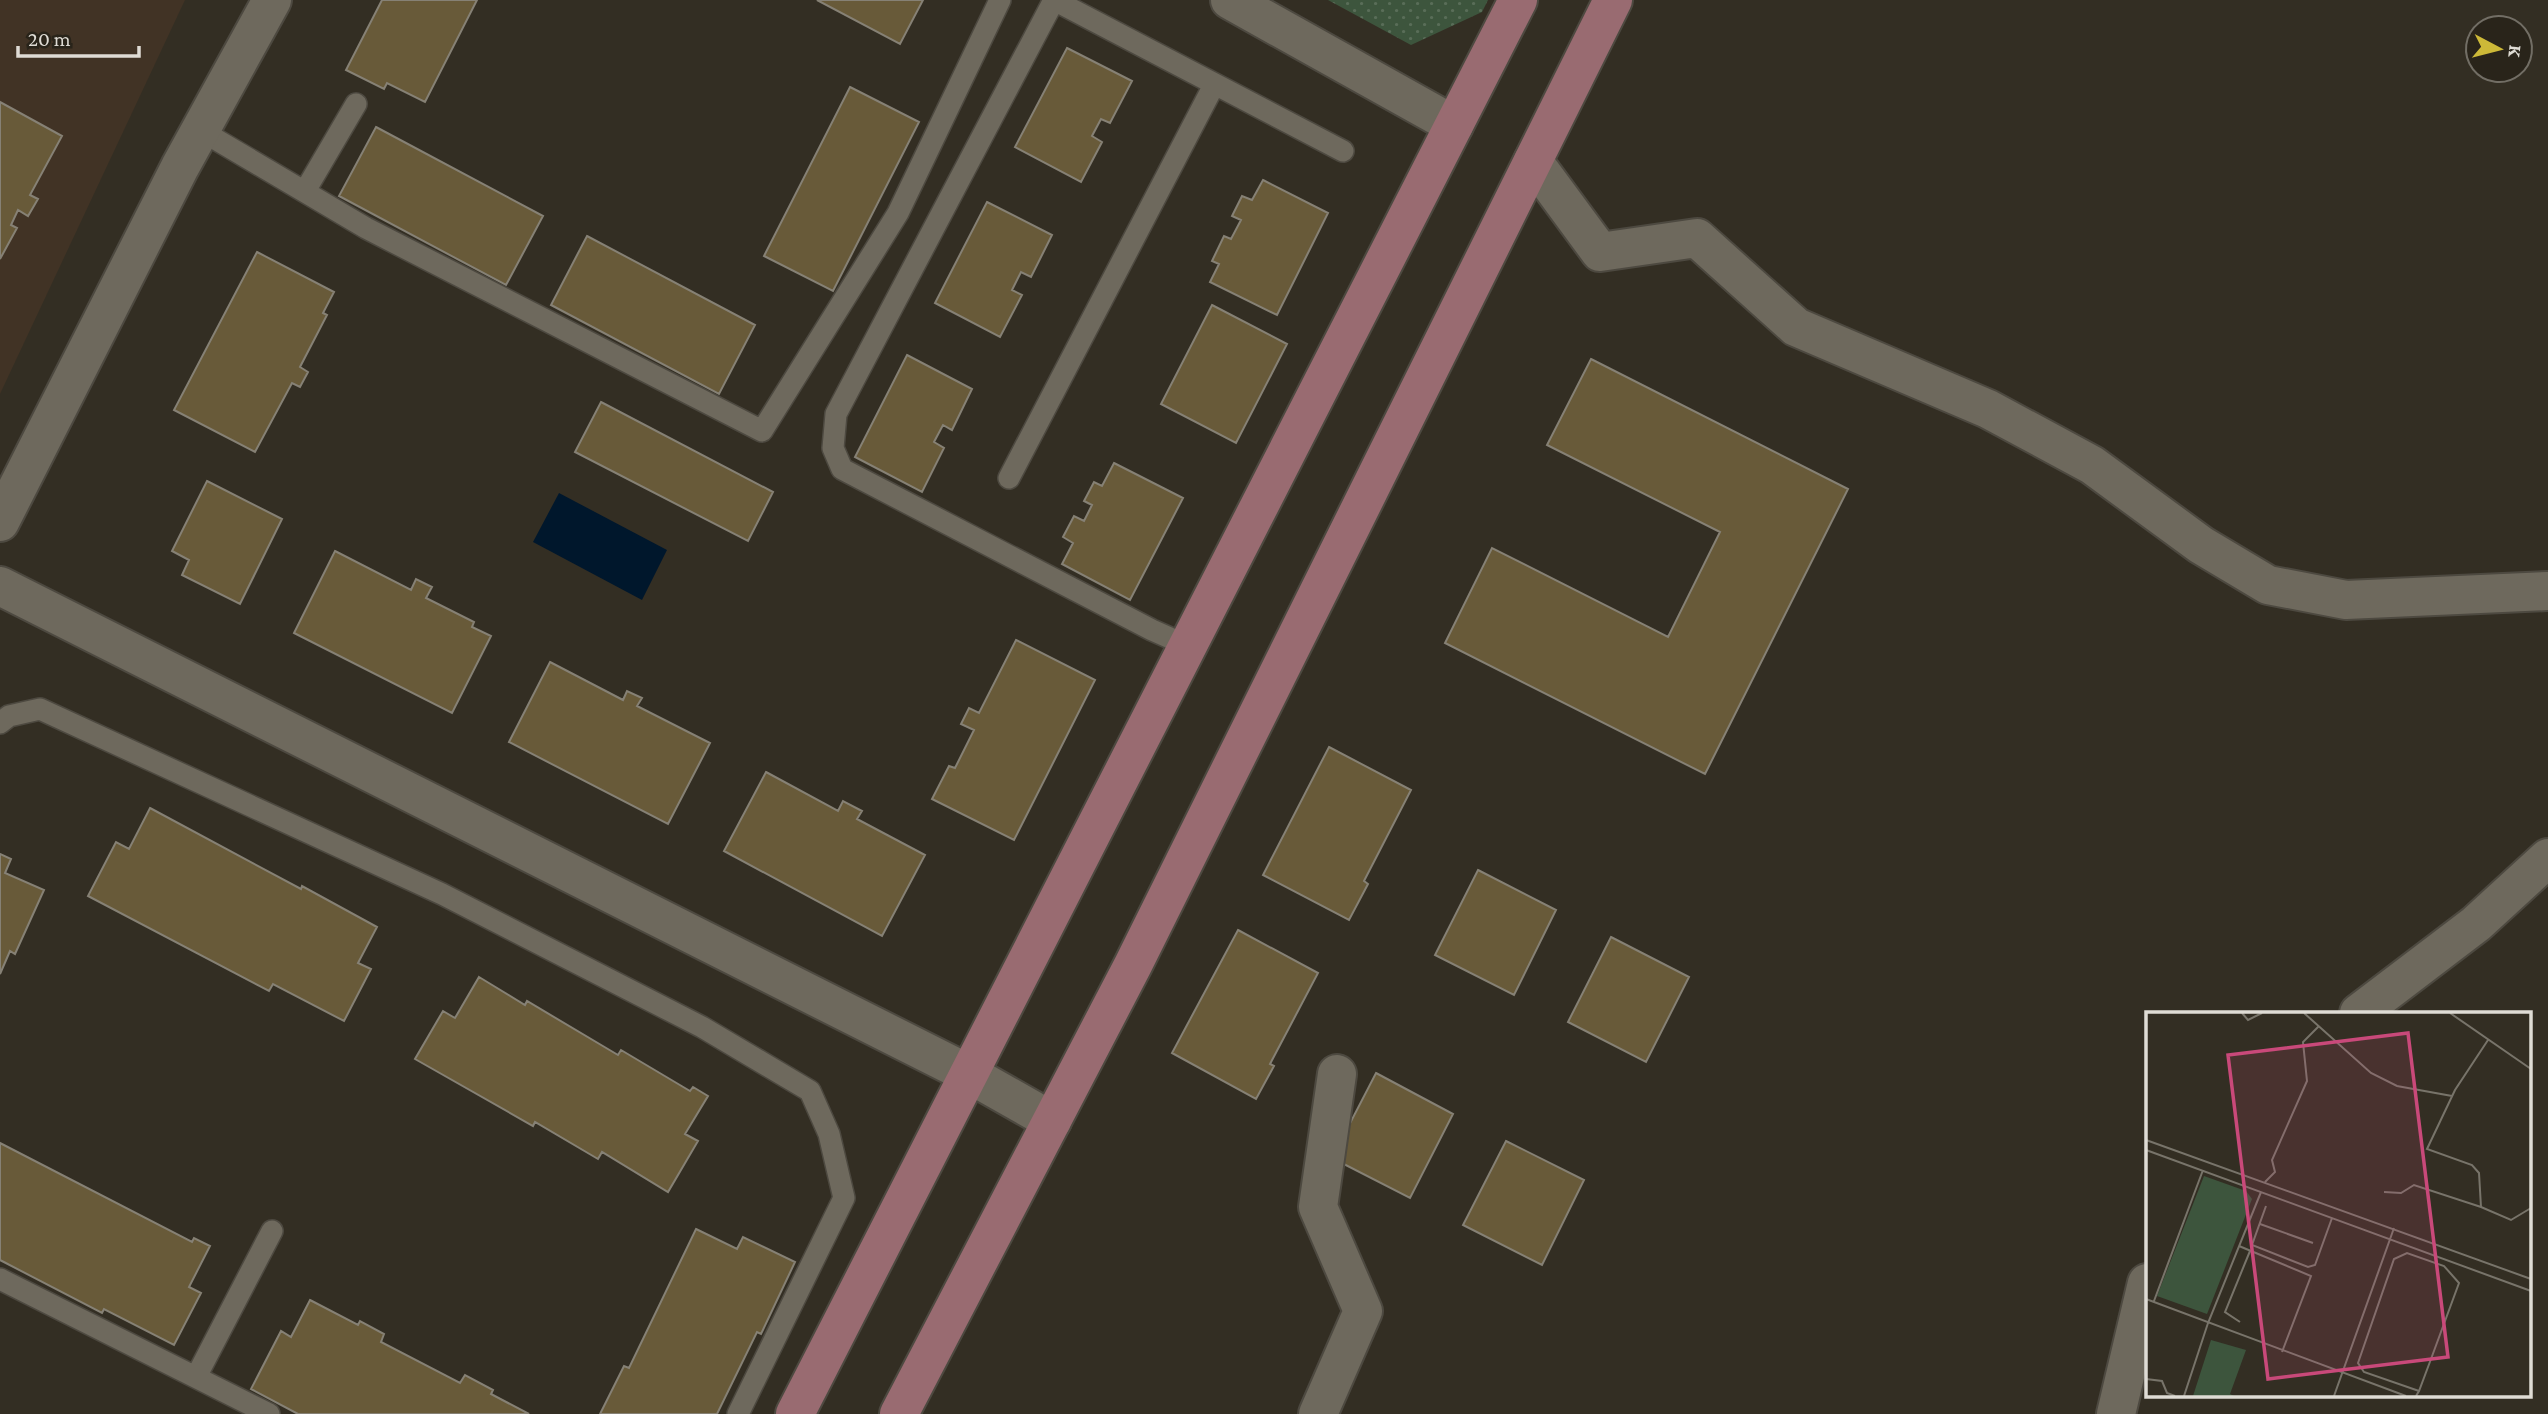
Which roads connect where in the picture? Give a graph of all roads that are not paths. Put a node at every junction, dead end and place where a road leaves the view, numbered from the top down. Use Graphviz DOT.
graph roads {
  1 [pos="272,0"];
  2 [pos="1000,0"];
  3 [pos="1054,0"];
  4 [pos="1230,0"];
  5 [pos="1518,0"];
  6 [pos="1613,0"];
  7 [pos="1214,85"];
  8 [pos="356,104"];
  9 [pos="1454,125"];
  10 [pos="201,130"];
  11 [pos="1343,151"];
  12 [pos="1533,161"];
  13 [pos="305,191"];
  14 [pos="1009,478"];
  15 [pos="0,522"];
  16 [pos="0,586"];
  17 [pos="2548,592"];
  18 [pos="1188,646"];
  19 [pos="0,723"];
  20 [pos="2548,858"];
  21 [pos="2360,1012"];
  22 [pos="969,1074"];
  23 [pos="1337,1074"];
  24 [pos="1052,1121"];
  25 [pos="272,1231"];
  26 [pos="0,1279"];
  27 [pos="2146,1287"];
  28 [pos="197,1377"];
  29 [pos="269,1414"];
  30 [pos="738,1414"];
  31 [pos="796,1414"];
  32 [pos="900,1414"];
  33 [pos="1318,1414"];
  34 [pos="2116,1414"];
  1 -- 10 [label="street"];
  2 -- 13 [label="lane"];
  3 -- 7 [label="lane"];
  3 -- 18 [label="lane"];
  4 -- 9 [label="street"];
  5 -- 9 [label="main road"];
  6 -- 12 [label="main road"];
  7 -- 11 [label="lane"];
  7 -- 14 [label="lane"];
  8 -- 13 [label="lane"];
  9 -- 18 [label="main road"];
  10 -- 13 [label="lane"];
  10 -- 15 [label="street"];
  12 -- 17 [label="street"];
  12 -- 24 [label="main road"];
  16 -- 22 [label="street"];
  18 -- 22 [label="main road"];
  19 -- 30 [label="lane"];
  20 -- 21 [label="street"];
  22 -- 24 [label="street"];
  22 -- 31 [label="main road"];
  23 -- 33 [label="street"];
  24 -- 32 [label="main road"];
  25 -- 28 [label="lane"];
  26 -- 28 [label="lane"];
  27 -- 34 [label="street"];
  28 -- 29 [label="lane"];
}
